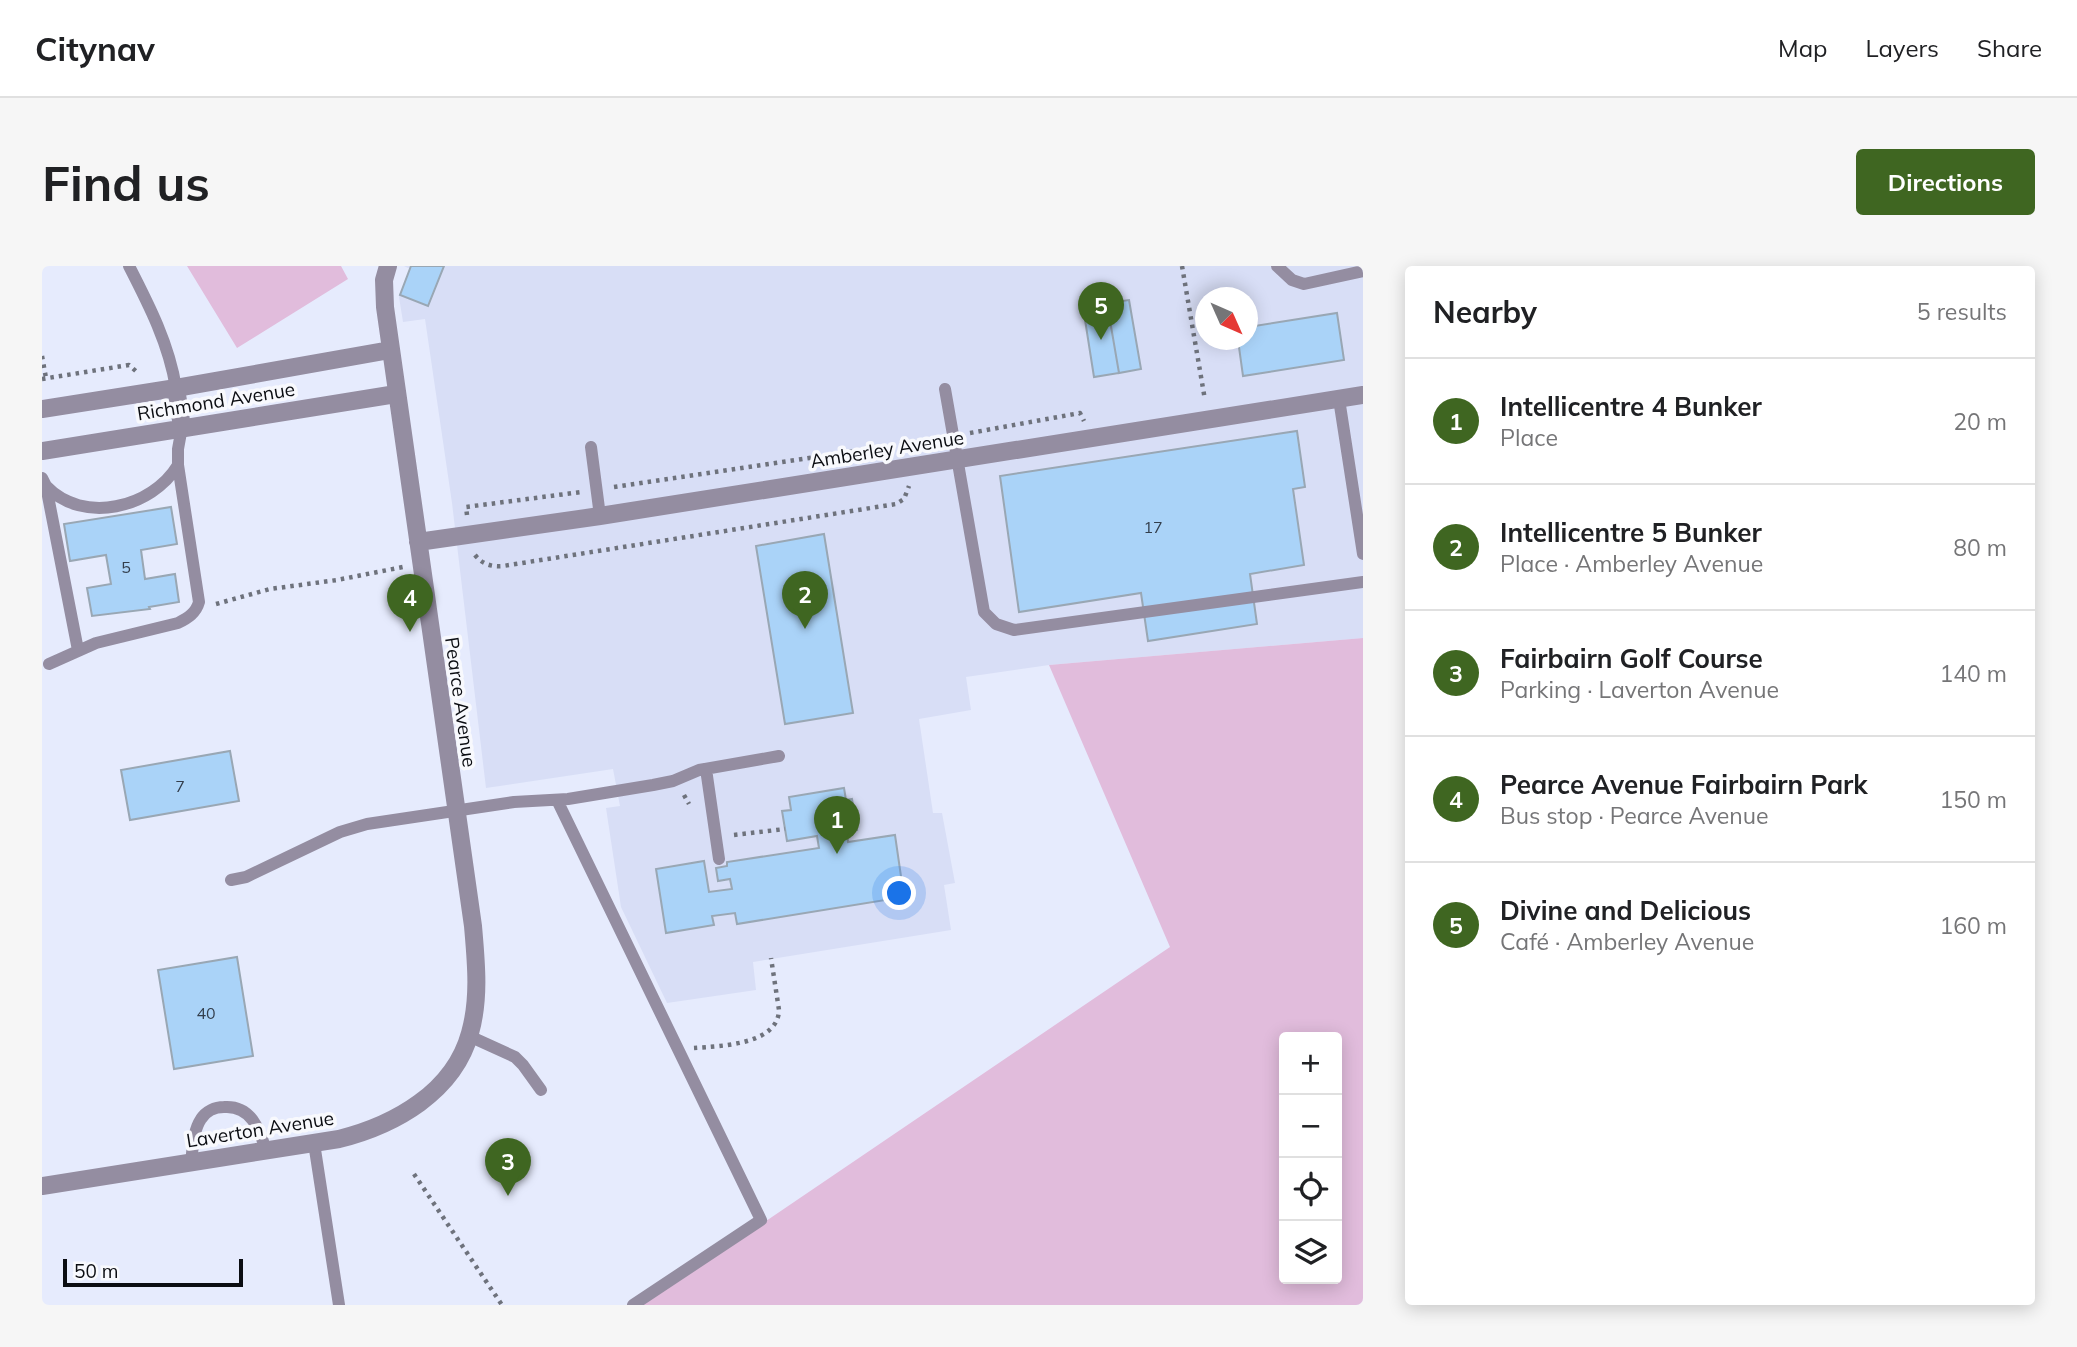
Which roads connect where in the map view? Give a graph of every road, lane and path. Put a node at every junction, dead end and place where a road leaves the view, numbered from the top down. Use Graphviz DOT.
graph roads {
  1 [pos="129,266"];
  2 [pos="388,266"];
  3 [pos="1182,266"];
  4 [pos="1277,266"];
  5 [pos="1363,271"];
  6 [pos="390,349"];
  7 [pos="42,356"];
  8 [pos="46,378"];
  9 [pos="176,388"];
  10 [pos="945,389"];
  11 [pos="396,394"];
  12 [pos="1363,395"];
  13 [pos="1339,399"];
  14 [pos="1205,405"];
  15 [pos="42,409"];
  16 [pos="182,428"];
  17 [pos="590,447"];
  18 [pos="42,451"];
  19 [pos="956,459"];
  20 [pos="178,465"];
  21 [pos="44,482"];
  22 [pos="600,516"];
  23 [pos="418,542"];
  24 [pos="1363,554"];
  25 [pos="406,566"];
  26 [pos="1363,582"];
  27 [pos="209,612"];
  28 [pos="78,650"];
  29 [pos="49,664"];
  30 [pos="779,756"];
  31 [pos="706,769"];
  32 [pos="557,800"];
  33 [pos="455,811"];
  34 [pos="785,829"];
  35 [pos="716,837"];
  36 [pos="719,859"];
  37 [pos="231,880"];
  38 [pos="771,958"];
  39 [pos="470,1036"];
  40 [pos="679,1049"];
  41 [pos="459,1059"];
  42 [pos="541,1090"];
  43 [pos="314,1143"];
  44 [pos="266,1150"];
  45 [pos="191,1162"];
  46 [pos="414,1174"];
  47 [pos="42,1186"];
  48 [pos="340,1305"];
  49 [pos="502,1305"];
  50 [pos="633,1305"];
  1 -- 9 [label="lane"];
  2 -- 6 [label="street, Pearce Avenue"];
  3 -- 14 [label="path"];
  4 -- 5 [label="lane"];
  6 -- 9 [label="street, Richmond Avenue"];
  6 -- 11 [label="street, Pearce Avenue"];
  7 -- 8 [label="path"];
  9 -- 15 [label="street, Richmond Avenue"];
  9 -- 16 [label="street"];
  10 -- 19 [label="lane"];
  11 -- 16 [label="street, Richmond Avenue"];
  11 -- 23 [label="street, Pearce Avenue"];
  12 -- 13 [label="street, Amberley Avenue"];
  13 -- 19 [label="street, Amberley Avenue"];
  13 -- 24 [label="lane"];
  16 -- 18 [label="street, Richmond Avenue"];
  16 -- 20 [label="lane"];
  17 -- 22 [label="lane"];
  19 -- 22 [label="street, Amberley Avenue"];
  19 -- 26 [label="lane"];
  20 -- 21 [label="lane"];
  20 -- 28 [label="lane"];
  21 -- 28 [label="lane"];
  22 -- 23 [label="street, Amberley Avenue"];
  23 -- 33 [label="street, Pearce Avenue"];
  25 -- 27 [label="path"];
  28 -- 29 [label="lane"];
  30 -- 31 [label="lane"];
  31 -- 32 [label="lane"];
  31 -- 35 [label="lane"];
  32 -- 33 [label="lane"];
  32 -- 40 [label="lane"];
  33 -- 37 [label="lane"];
  33 -- 39 [label="street, Pearce Avenue"];
  34 -- 35 [label="path"];
  35 -- 36 [label="lane"];
  38 -- 40 [label="path"];
  39 -- 41 [label="street, Pearce Avenue"];
  39 -- 42 [label="lane"];
  40 -- 50 [label="lane"];
  41 -- 43 [label="street, Laverton Avenue"];
  43 -- 44 [label="street, Laverton Avenue"];
  43 -- 48 [label="lane"];
  44 -- 45 [label="street, Laverton Avenue"];
  44 -- 45 [label="lane"];
  45 -- 47 [label="street, Laverton Avenue"];
  46 -- 49 [label="path"];
}
